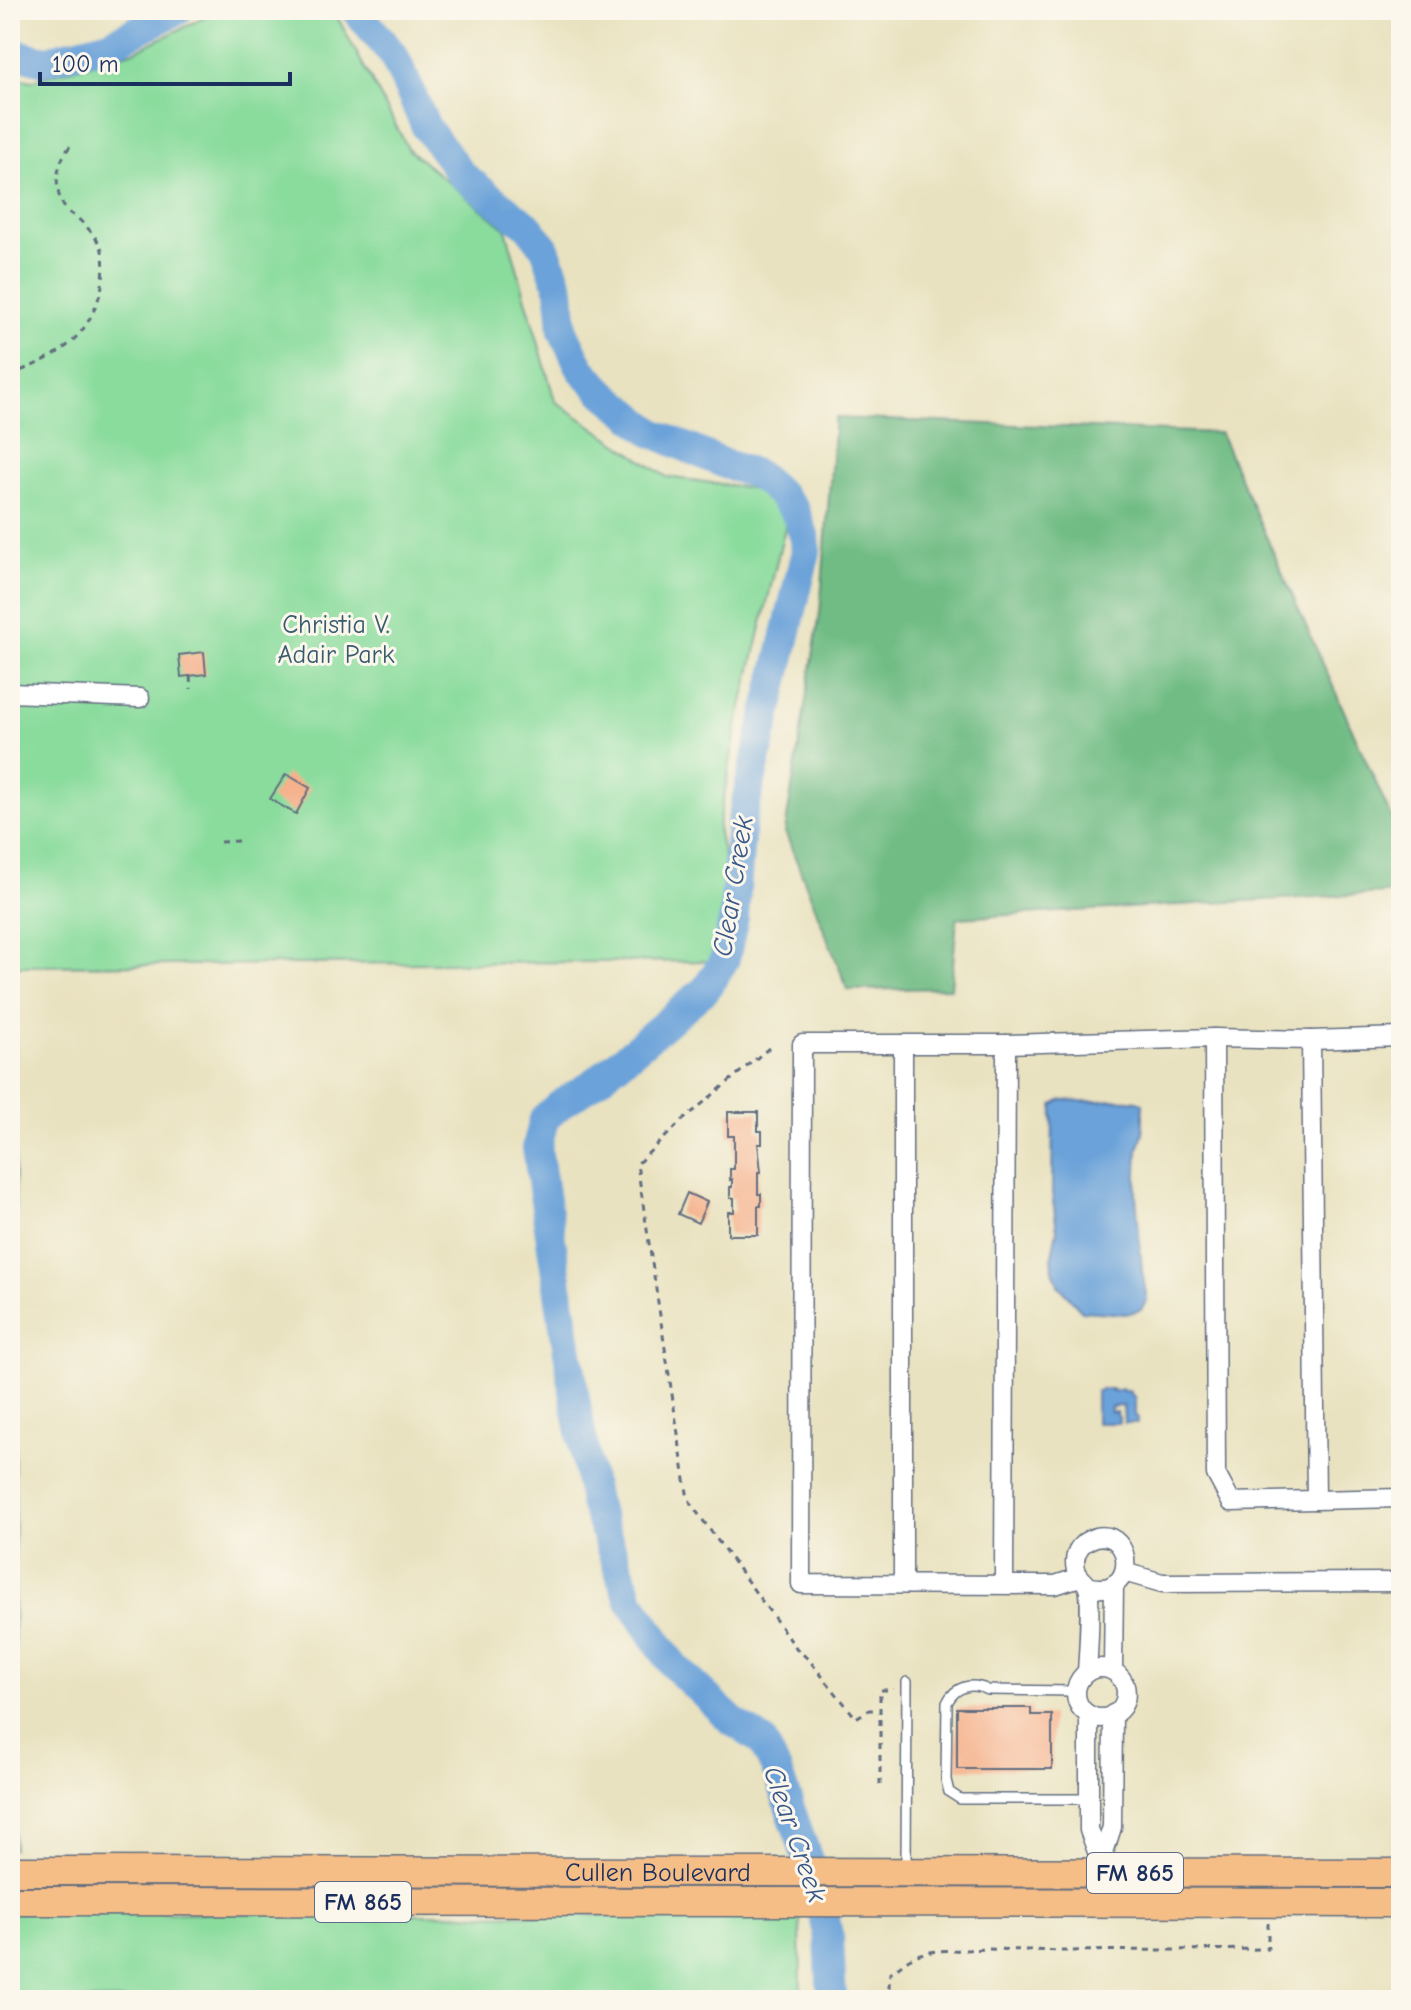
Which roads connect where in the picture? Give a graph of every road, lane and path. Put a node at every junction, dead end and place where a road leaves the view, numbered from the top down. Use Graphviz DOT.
graph roads {
  1 [pos="73,143"];
  2 [pos="10,375"];
  3 [pos="190,676"];
  4 [pos="191,689"];
  5 [pos="10,693"];
  6 [pos="140,698"];
  7 [pos="238,841"];
  8 [pos="220,842"];
  9 [pos="1401,1037"];
  10 [pos="1214,1038"];
  11 [pos="1311,1040"];
  12 [pos="903,1044"];
  13 [pos="1006,1044"];
  14 [pos="769,1048"];
  15 [pos="1401,1498"];
  16 [pos="1316,1500"];
  17 [pos="1119,1578"];
  18 [pos="1083,1581"];
  19 [pos="1401,1582"];
  20 [pos="903,1584"];
  21 [pos="1004,1585"];
  22 [pos="1113,1671"];
  23 [pos="1087,1672"];
  24 [pos="907,1682"];
  25 [pos="896,1690"];
  26 [pos="1076,1691"];
  27 [pos="880,1710"];
  28 [pos="1113,1714"];
  29 [pos="1089,1715"];
  30 [pos="880,1785"];
  31 [pos="1088,1799"];
  32 [pos="1101,1868"];
  33 [pos="10,1871"];
  34 [pos="320,1872"];
  35 [pos="906,1872"];
  36 [pos="1401,1873"];
  37 [pos="10,1901"];
  38 [pos="122,1901"];
  39 [pos="1101,1903"];
  40 [pos="1268,1903"];
  41 [pos="1401,1903"];
  42 [pos="888,2000"];
  1 -- 2 [label="path"];
  3 -- 4 [label="path"];
  5 -- 6 [label="street"];
  7 -- 8 [label="path"];
  9 -- 11 [label="street"];
  10 -- 11 [label="street"];
  10 -- 13 [label="street"];
  10 -- 16 [label="street"];
  11 -- 16 [label="street"];
  12 -- 13 [label="street"];
  12 -- 20 [label="street"];
  12 -- 20 [label="street"];
  13 -- 21 [label="street"];
  14 -- 27 [label="path"];
  15 -- 16 [label="street"];
  17 -- 18 [label="street"];
  17 -- 18 [label="street"];
  17 -- 19 [label="street"];
  17 -- 22 [label="street"];
  18 -- 21 [label="street"];
  18 -- 23 [label="street"];
  20 -- 21 [label="street"];
  22 -- 23 [label="street"];
  22 -- 28 [label="street"];
  23 -- 26 [label="street"];
  24 -- 35 [label="lane"];
  25 -- 27 [label="path"];
  26 -- 29 [label="street"];
  26 -- 31 [label="lane"];
  27 -- 30 [label="path"];
  28 -- 29 [label="street"];
  28 -- 32 [label="street"];
  29 -- 31 [label="street"];
  31 -- 32 [label="street"];
  32 -- 35 [label="main road, Cullen Boulevard / FM 865"];
  32 -- 36 [label="main road, Cullen Boulevard / FM 865"];
  32 -- 39 [label="street"];
  33 -- 34 [label="main road, Cullen Boulevard / FM 865"];
  34 -- 35 [label="main road, Cullen Boulevard / FM 865"];
  34 -- 38 [label="main road"];
  37 -- 38 [label="main road, Cullen Boulevard / FM 865"];
  38 -- 39 [label="main road, Cullen Boulevard / FM 865"];
  39 -- 40 [label="main road, Cullen Boulevard / FM 865"];
  40 -- 41 [label="main road, Cullen Boulevard / FM 865"];
  40 -- 42 [label="path"];
}
